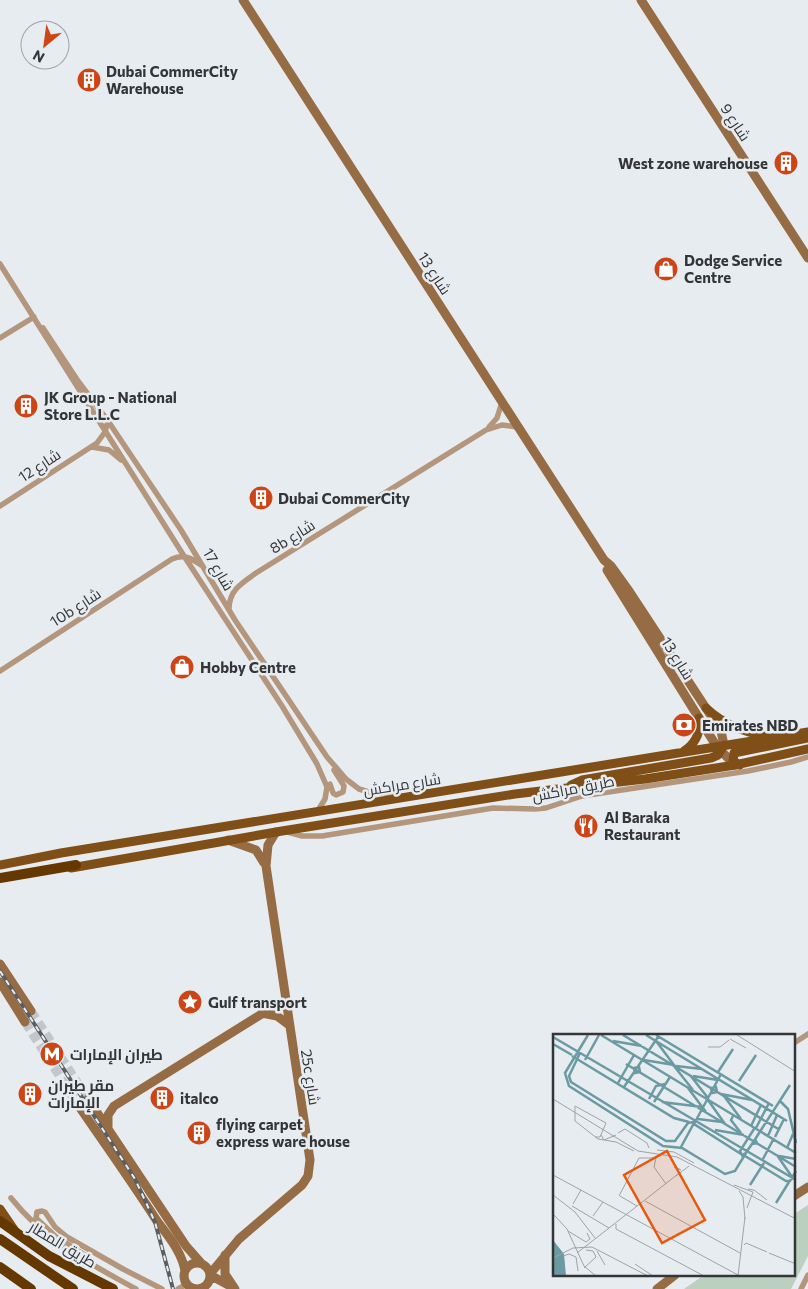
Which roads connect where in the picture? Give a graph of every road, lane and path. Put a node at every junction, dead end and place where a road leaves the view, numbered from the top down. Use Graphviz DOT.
graph roads {
  1 [pos="243,0"];
  2 [pos="641,0"];
  3 [pos="808,258"];
  4 [pos="0,264"];
  5 [pos="34,317"];
  6 [pos="0,338"];
  7 [pos="502,402"];
  8 [pos="108,421"];
  9 [pos="518,427"];
  10 [pos="486,430"];
  11 [pos="105,432"];
  12 [pos="92,447"];
  13 [pos="126,464"];
  14 [pos="0,506"];
  15 [pos="175,543"];
  16 [pos="184,556"];
  17 [pos="604,560"];
  18 [pos="164,564"];
  19 [pos="204,568"];
  20 [pos="229,611"];
  21 [pos="0,671"];
  22 [pos="706,708"];
  23 [pos="699,718"];
  24 [pos="808,732"];
  25 [pos="772,738"];
  26 [pos="808,738"];
  27 [pos="721,748"];
  28 [pos="808,749"];
  29 [pos="682,752"];
  30 [pos="327,757"];
  31 [pos="808,757"];
  32 [pos="317,764"];
  33 [pos="738,765"];
  34 [pos="567,788"];
  35 [pos="406,797"];
  36 [pos="316,813"];
  37 [pos="279,831"];
  38 [pos="228,840"];
  39 [pos="0,865"];
  40 [pos="76,865"];
  41 [pos="266,866"];
  42 [pos="0,878"];
  43 [pos="0,883"];
  44 [pos="0,964"];
  45 [pos="0,982"];
  46 [pos="285,1002"];
  47 [pos="31,1011"];
  48 [pos="262,1013"];
  49 [pos="25,1022"];
  50 [pos="289,1025"];
  51 [pos="808,1034"];
  52 [pos="796,1042"];
  53 [pos="88,1100"];
  54 [pos="78,1105"];
  55 [pos="108,1128"];
  56 [pos="808,1187"];
  57 [pos="796,1195"];
  58 [pos="11,1198"];
  59 [pos="0,1209"];
  60 [pos="0,1221"];
  61 [pos="16,1233"];
  62 [pos="0,1239"];
  63 [pos="0,1245"];
  64 [pos="224,1255"];
  65 [pos="91,1263"];
  66 [pos="202,1264"];
  67 [pos="0,1267"];
  68 [pos="185,1272"];
  69 [pos="210,1274"];
  70 [pos="674,1276"];
  71 [pos="808,1276"];
  72 [pos="58,1280"];
  73 [pos="187,1284"];
  74 [pos="31,1289"];
  75 [pos="73,1289"];
  76 [pos="113,1289"];
  77 [pos="136,1289"];
  78 [pos="162,1289"];
  79 [pos="178,1289"];
  80 [pos="200,1289"];
  81 [pos="212,1289"];
  82 [pos="234,1289"];
  83 [pos="657,1289"];
  84 [pos="801,1289"];
  1 -- 7 [label="street, شارع 13"];
  2 -- 3 [label="street, شارع 9"];
  4 -- 5 [label="street, شارع 17"];
  5 -- 6 [label="street"];
  5 -- 8 [label="street, شارع 17"];
  5 -- 11 [label="street, شارع 17"];
  7 -- 9 [label="street, شارع 13"];
  7 -- 10 [label="street, 8b شارع"];
  8 -- 11 [label="street, شارع 12"];
  8 -- 19 [label="street, شارع 17"];
  9 -- 10 [label="street, 8b شارع"];
  9 -- 17 [label="street, شارع 13"];
  10 -- 20 [label="street, 8b شارع"];
  11 -- 12 [label="street, شارع 12"];
  11 -- 13 [label="street, شارع 17"];
  12 -- 13 [label="street"];
  12 -- 14 [label="street, شارع 12"];
  13 -- 15 [label="street, شارع 17"];
  15 -- 16 [label="street, شارع 17"];
  15 -- 18 [label="street, 10b شارع"];
  16 -- 18 [label="street, 10b شارع"];
  16 -- 19 [label="street"];
  16 -- 32 [label="street, شارع 17"];
  17 -- 22 [label="street, شارع 13"];
  17 -- 23 [label="street, شارع 13"];
  18 -- 21 [label="street, 10b شارع"];
  19 -- 20 [label="street, شارع 17"];
  20 -- 30 [label="street, شارع 17"];
  22 -- 25 [label="main road"];
  22 -- 27 [label="street, شارع 13"];
  23 -- 27 [label="street, شارع 13"];
  23 -- 29 [label="main road"];
  24 -- 25 [label="main road, شارع مراكش"];
  25 -- 27 [label="main road, شارع مراكش"];
  26 -- 33 [label="main road"];
  27 -- 29 [label="main road, شارع مراكش"];
  27 -- 33 [label="street, شارع 13"];
  27 -- 34 [label="main road"];
  28 -- 33 [label="main road, شارع مراكش"];
  29 -- 35 [label="main road, شارع مراكش"];
  30 -- 32 [label="street"];
  30 -- 35 [label="street, شارع 17"];
  31 -- 37 [label="street, طريق مراكش"];
  32 -- 36 [label="street, شارع 17"];
  33 -- 34 [label="main road, شارع مراكش"];
  34 -- 37 [label="main road, شارع مراكش"];
  35 -- 36 [label="main road, شارع مراكش"];
  36 -- 39 [label="main road, شارع مراكش"];
  37 -- 38 [label="main road, شارع مراكش"];
  37 -- 41 [label="street, 25c شارع"];
  38 -- 40 [label="main road, شارع مراكش"];
  38 -- 41 [label="street"];
  40 -- 42 [label="highway"];
  40 -- 43 [label="main road, شارع مراكش"];
  41 -- 46 [label="street, 25c شارع"];
  44 -- 47 [label="street"];
  45 -- 49 [label="street"];
  46 -- 48 [label="street"];
  46 -- 50 [label="street, 25c شارع"];
  48 -- 50 [label="street"];
  48 -- 55 [label="street"];
  50 -- 64 [label="street, 25c شارع"];
  51 -- 52 [label="street"];
  53 -- 55 [label="street"];
  54 -- 68 [label="street"];
  55 -- 66 [label="street"];
  56 -- 57 [label="street"];
  58 -- 65 [label="street"];
  59 -- 61 [label="main road"];
  60 -- 61 [label="highway, طريق المطار"];
  61 -- 76 [label="highway, طريق المطار"];
  62 -- 72 [label="highway, طريق المطار"];
  63 -- 72 [label="main road"];
  64 -- 66 [label="street, 25c شارع"];
  64 -- 69 [label="street, 25c شارع"];
  64 -- 82 [label="street"];
  65 -- 77 [label="street"];
  65 -- 78 [label="street"];
  66 -- 68 [label="street"];
  66 -- 69 [label="street"];
  67 -- 74 [label="highway"];
  68 -- 73 [label="street"];
  69 -- 80 [label="street"];
  69 -- 82 [label="street"];
  70 -- 83 [label="street"];
  71 -- 84 [label="street"];
  72 -- 75 [label="highway, طريق المطار"];
  73 -- 79 [label="street"];
  73 -- 80 [label="street"];
  80 -- 81 [label="street"];
}
